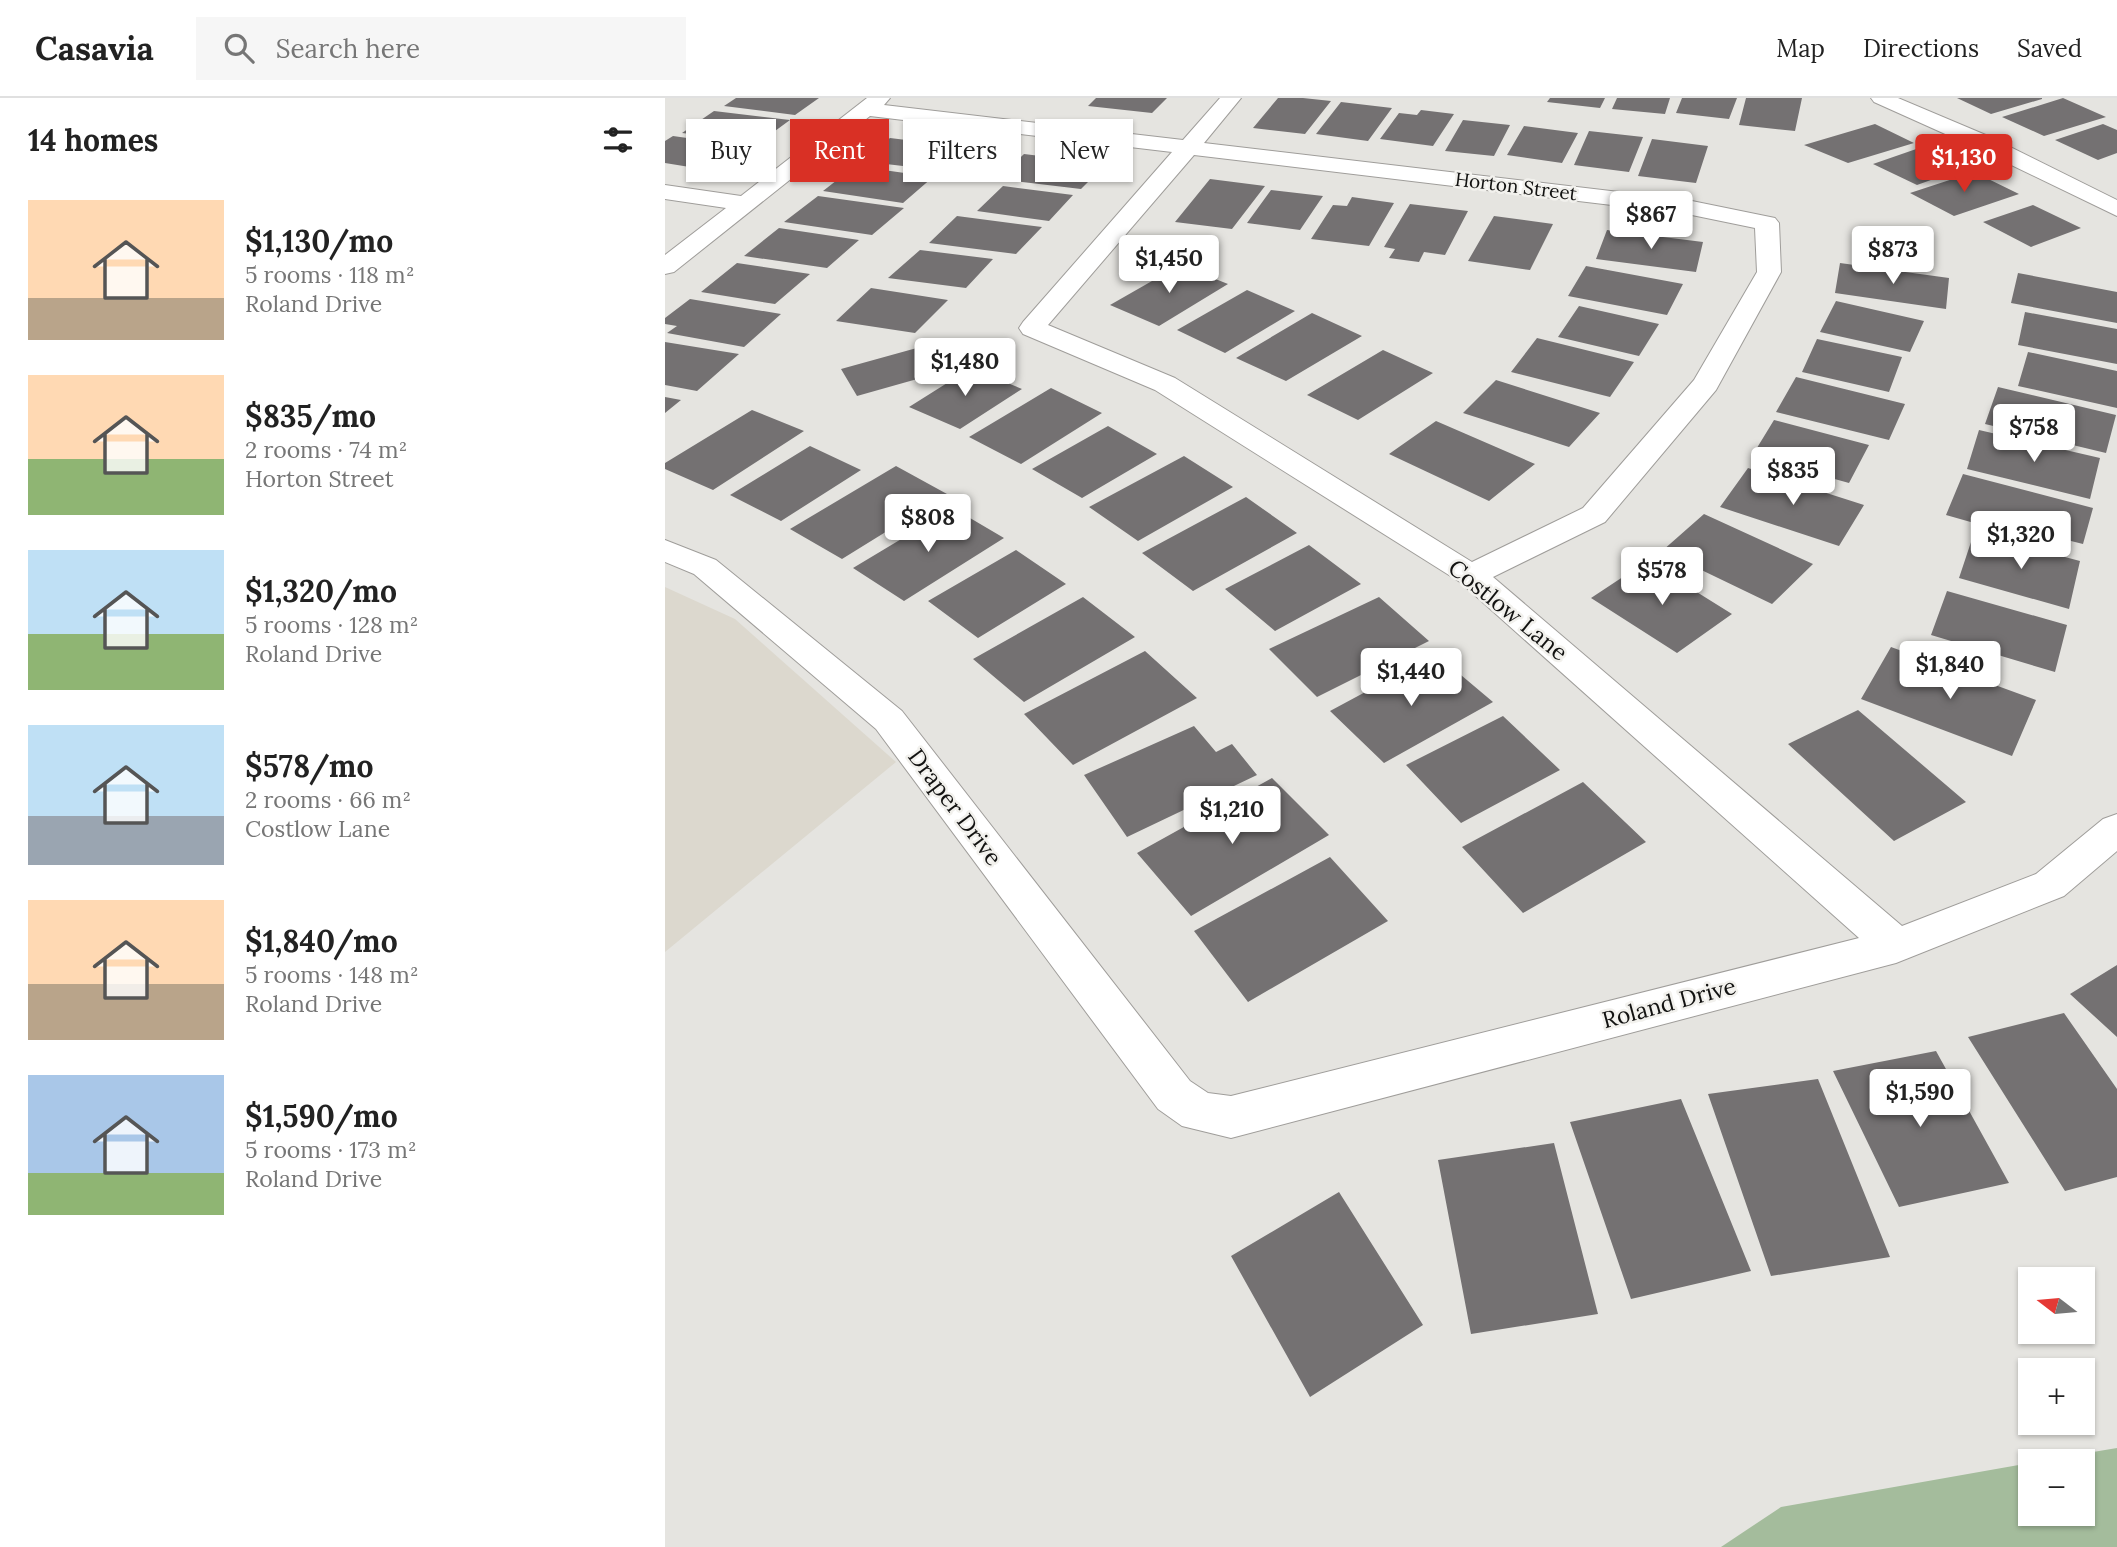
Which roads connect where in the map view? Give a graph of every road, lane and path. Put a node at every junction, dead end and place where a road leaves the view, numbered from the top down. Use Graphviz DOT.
graph roads {
  1 [pos="1231,98"];
  2 [pos="1881,98"];
  3 [pos="873,103"];
  4 [pos="1191,147"];
  5 [pos="665,192"];
  6 [pos="747,204"];
  7 [pos="2117,209"];
  8 [pos="665,211"];
  9 [pos="725,220"];
  10 [pos="665,267"];
  11 [pos="665,550"];
  12 [pos="1471,575"];
  13 [pos="2117,829"];
  14 [pos="1896,946"];
  15 [pos="1198,1112"];
  1 -- 4 [label="street"];
  2 -- 7 [label="street"];
  3 -- 4 [label="street, Horton Street"];
  3 -- 6 [label="street"];
  4 -- 12 [label="street, Costlow Lane"];
  4 -- 12 [label="street, Horton Street"];
  5 -- 6 [label="street"];
  6 -- 9 [label="street"];
  8 -- 9 [label="street"];
  9 -- 10 [label="street"];
  11 -- 15 [label="street, Draper Drive"];
  12 -- 14 [label="street, Costlow Lane"];
  13 -- 14 [label="street, Roland Drive"];
  14 -- 15 [label="street, Roland Drive"];
}
